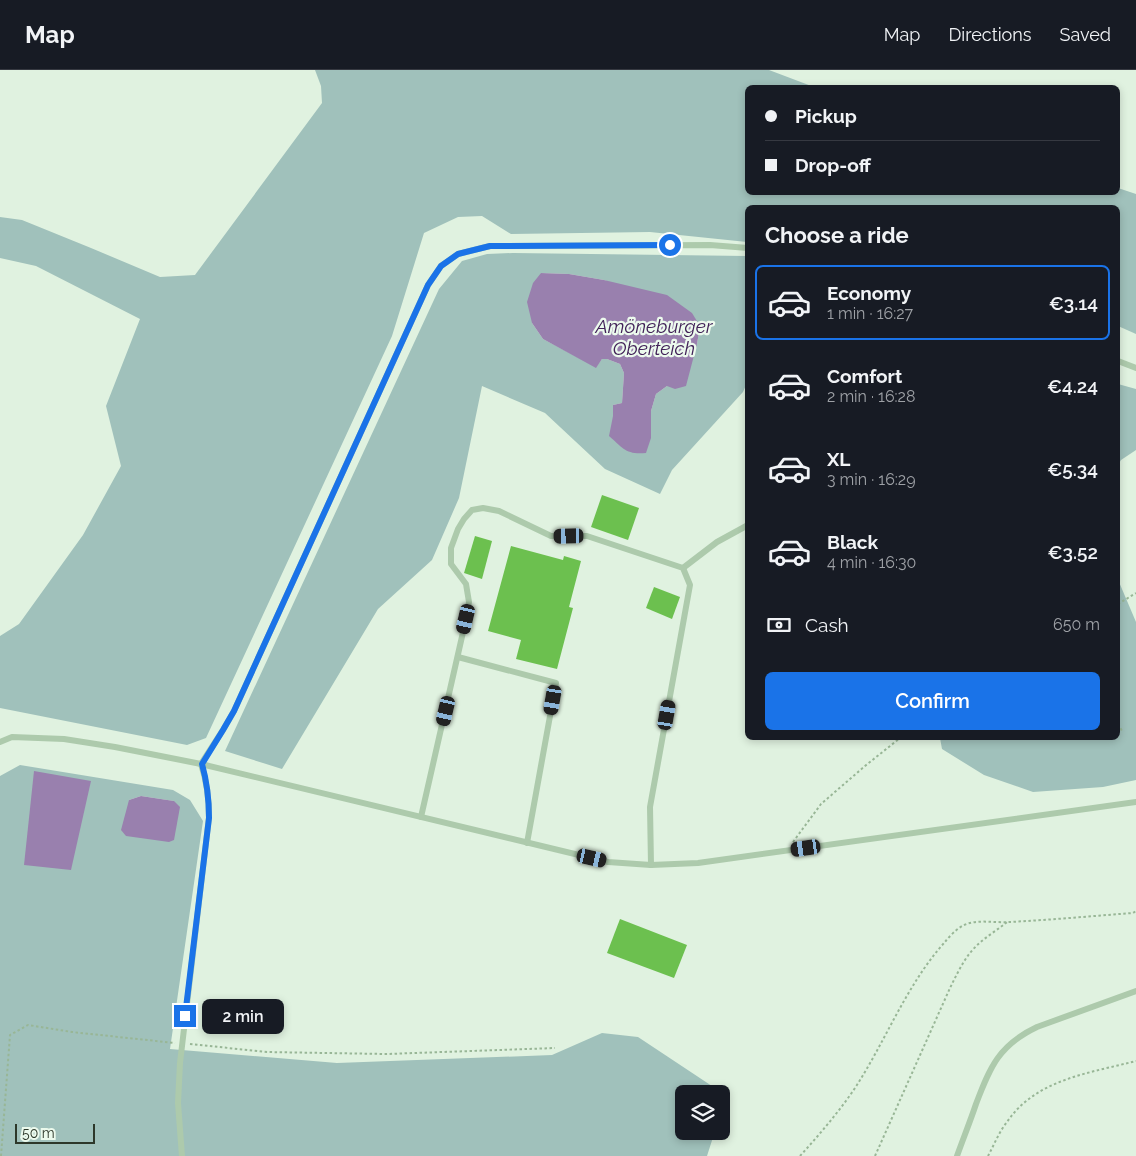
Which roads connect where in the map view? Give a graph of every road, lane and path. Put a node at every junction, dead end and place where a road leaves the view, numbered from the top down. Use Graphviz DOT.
graph roads {
  1 [pos="745,248"];
  2 [pos="1120,362"];
  3 [pos="1136,368"];
  4 [pos="745,527"];
  5 [pos="683,568"];
  6 [pos="1136,593"];
  7 [pos="1120,603"];
  8 [pos="458,657"];
  9 [pos="1120,728"];
  10 [pos="1122,731"];
  11 [pos="898,740"];
  12 [pos="0,742"];
  13 [pos="202,764"];
  14 [pos="1136,802"];
  15 [pos="421,818"];
  16 [pos="527,842"];
  17 [pos="787,850"];
  18 [pos="650,865"];
  19 [pos="1136,911"];
  20 [pos="1007,922"];
  21 [pos="1136,990"];
  22 [pos="182,1043"];
  23 [pos="555,1048"];
  24 [pos="1136,1060"];
  25 [pos="1,1156"];
  26 [pos="182,1156"];
  27 [pos="800,1156"];
  28 [pos="875,1156"];
  29 [pos="957,1156"];
  30 [pos="988,1156"];
  1 -- 13 [label="lane"];
  2 -- 3 [label="lane"];
  4 -- 5 [label="lane"];
  5 -- 8 [label="lane"];
  5 -- 18 [label="lane"];
  6 -- 7 [label="path"];
  8 -- 15 [label="lane"];
  8 -- 16 [label="lane"];
  9 -- 10 [label="path"];
  11 -- 17 [label="path"];
  12 -- 13 [label="lane"];
  13 -- 15 [label="lane"];
  13 -- 22 [label="lane"];
  14 -- 17 [label="lane"];
  15 -- 16 [label="lane"];
  16 -- 18 [label="lane"];
  17 -- 18 [label="lane"];
  19 -- 20 [label="path"];
  20 -- 27 [label="path"];
  20 -- 28 [label="path"];
  21 -- 29 [label="lane"];
  22 -- 23 [label="path"];
  22 -- 25 [label="path"];
  22 -- 26 [label="lane"];
  24 -- 30 [label="path"];
}
